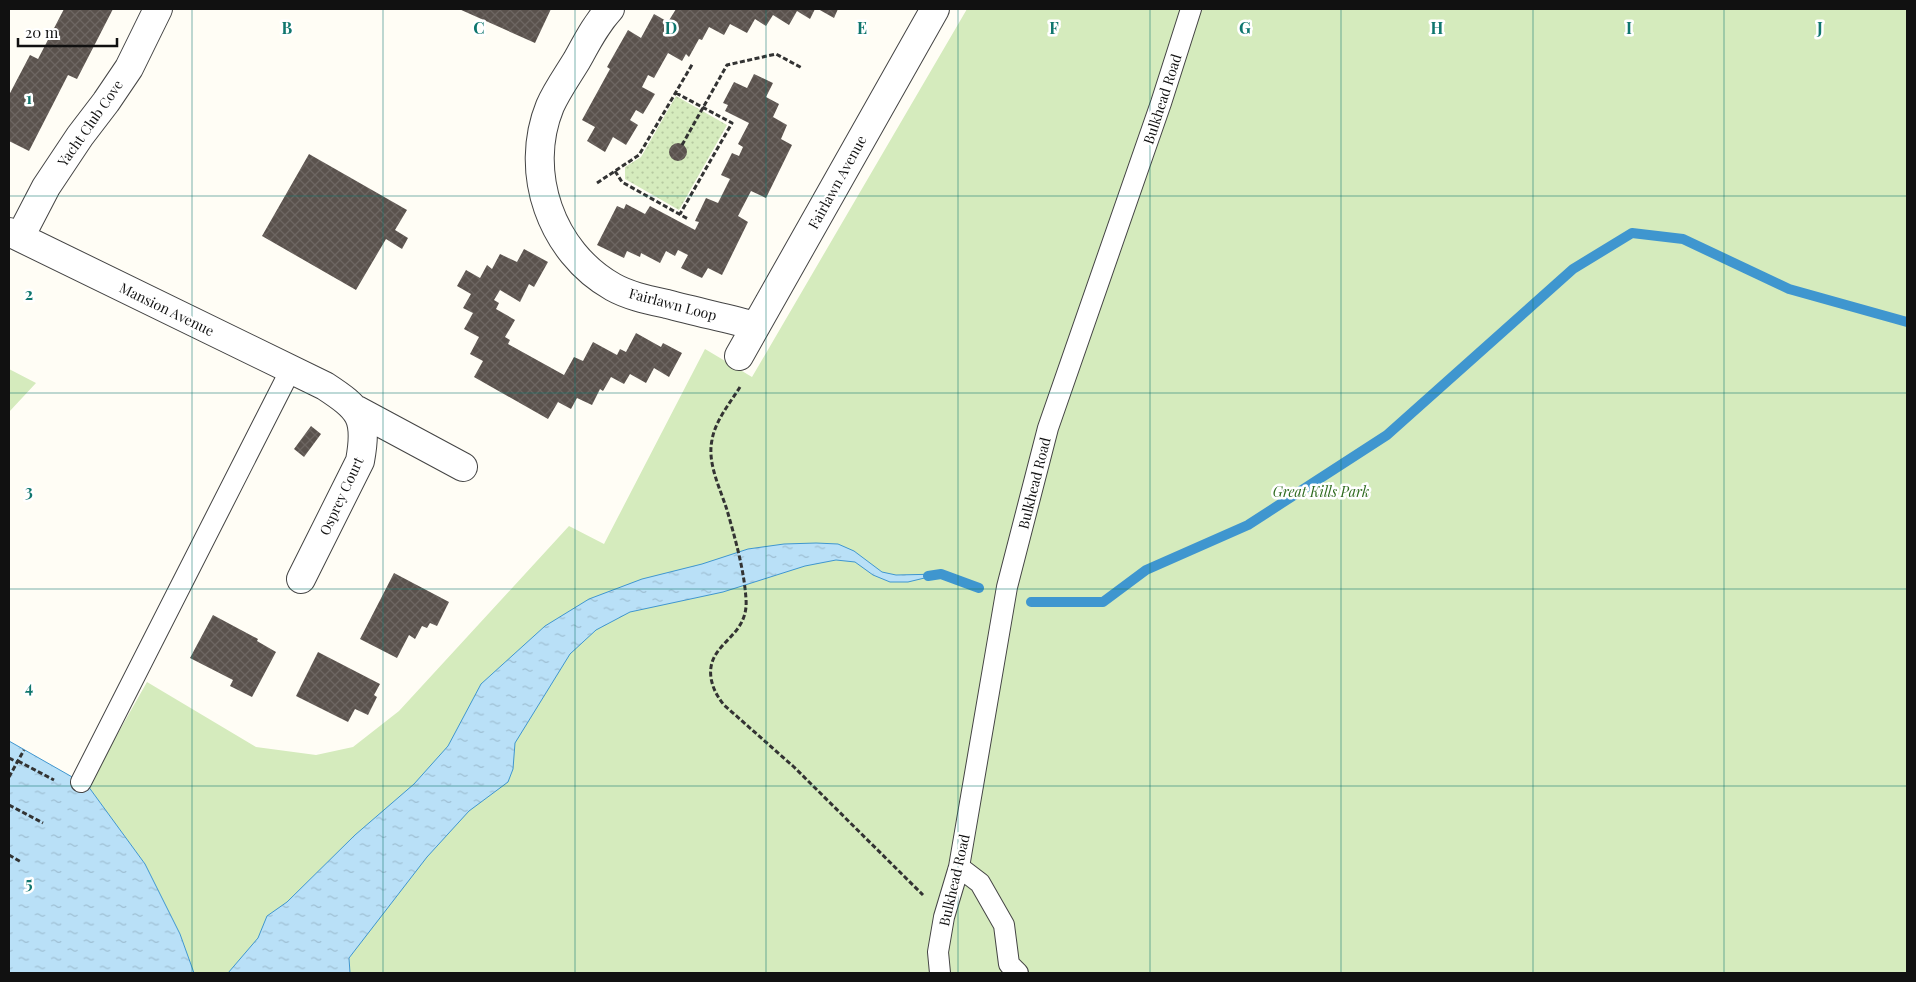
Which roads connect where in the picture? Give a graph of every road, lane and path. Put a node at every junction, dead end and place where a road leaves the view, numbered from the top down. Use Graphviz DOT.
graph roads {
  1 [pos="158,9"];
  2 [pos="610,9"];
  3 [pos="935,9"];
  4 [pos="1191,9"];
  5 [pos="693,63"];
  6 [pos="802,68"];
  7 [pos="676,93"];
  8 [pos="703,107"];
  9 [pos="682,145"];
  10 [pos="615,171"];
  11 [pos="597,183"];
  12 [pos="680,214"];
  13 [pos="688,219"];
  14 [pos="15,234"];
  15 [pos="756,326"];
  16 [pos="742,368"];
  17 [pos="291,369"];
  18 [pos="357,410"];
  19 [pos="463,468"];
  20 [pos="301,579"];
  21 [pos="24,750"];
  22 [pos="9,758"];
  23 [pos="17,762"];
  24 [pos="9,778"];
  25 [pos="56,781"];
  26 [pos="81,782"];
  27 [pos="9,805"];
  28 [pos="43,824"];
  29 [pos="9,855"];
  30 [pos="21,862"];
  31 [pos="959,866"];
  32 [pos="944,917"];
  33 [pos="940,973"];
  34 [pos="1018,973"];
  1 -- 14 [label="street, Yacht Club Cove"];
  2 -- 15 [label="street, Fairlawn Loop"];
  3 -- 15 [label="street, Fairlawn Avenue"];
  4 -- 31 [label="lane, Bulkhead Road"];
  5 -- 7 [label="path"];
  6 -- 8 [label="path"];
  7 -- 8 [label="path"];
  7 -- 10 [label="path"];
  8 -- 9 [label="path"];
  8 -- 12 [label="path"];
  10 -- 11 [label="path"];
  10 -- 12 [label="path"];
  12 -- 13 [label="path"];
  14 -- 17 [label="street, Mansion Avenue"];
  15 -- 16 [label="street, Fairlawn Avenue"];
  16 -- 32 [label="path"];
  17 -- 18 [label="street, Mansion Avenue"];
  17 -- 26 [label="lane"];
  18 -- 19 [label="street"];
  18 -- 20 [label="street, Osprey Court"];
  21 -- 23 [label="path"];
  22 -- 23 [label="path"];
  23 -- 24 [label="path"];
  23 -- 25 [label="path"];
  27 -- 28 [label="path"];
  29 -- 30 [label="path"];
  31 -- 32 [label="lane, Bulkhead Road"];
  31 -- 34 [label="lane"];
  32 -- 33 [label="lane, Bulkhead Road"];
}
